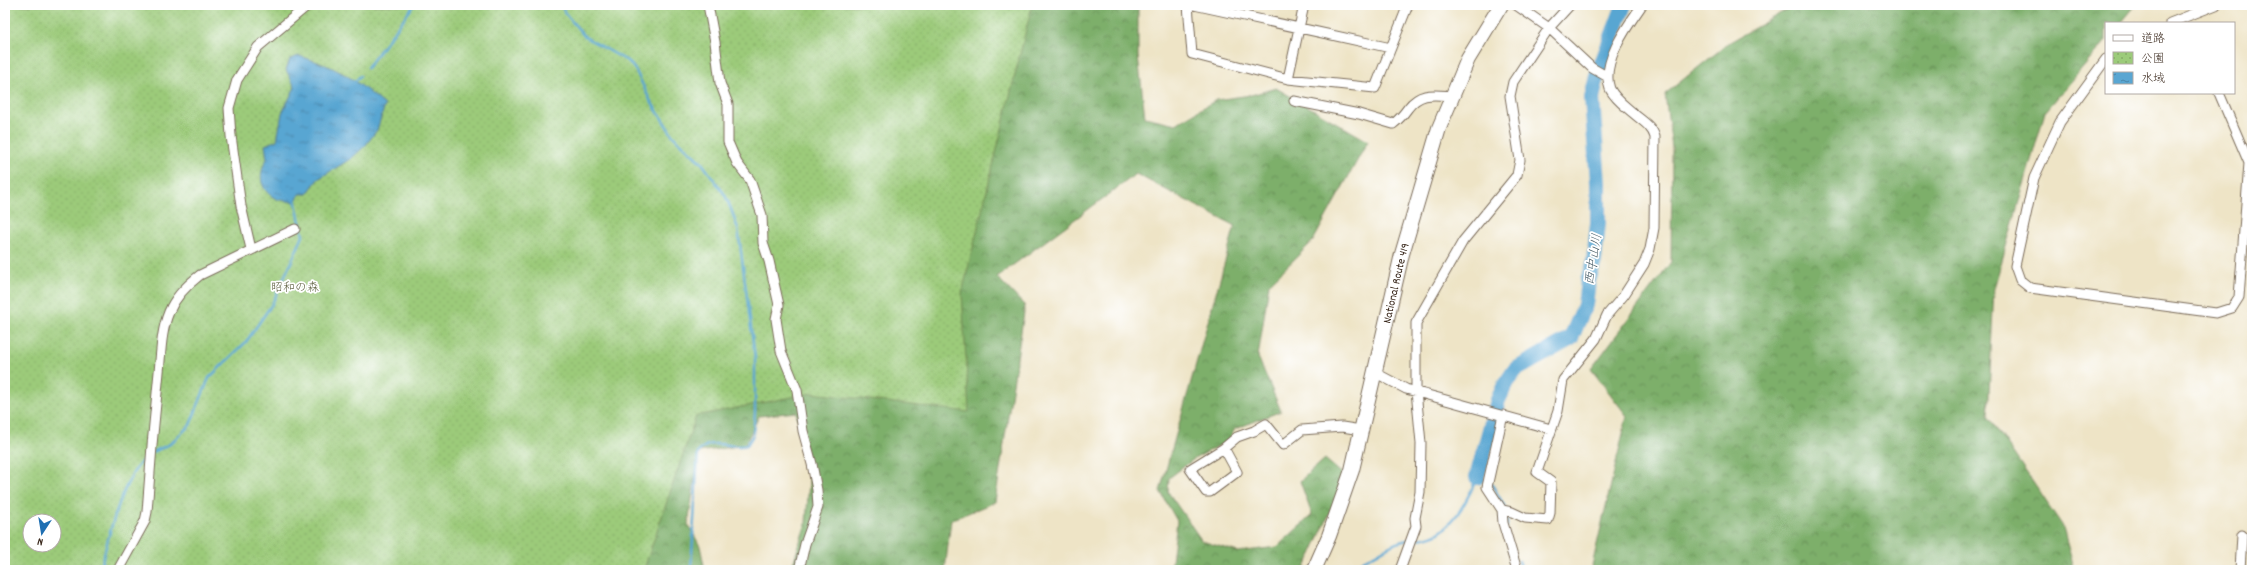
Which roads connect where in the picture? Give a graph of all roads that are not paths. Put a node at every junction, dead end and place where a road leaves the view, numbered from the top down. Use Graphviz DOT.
graph roads {
  1 [pos="308,5"];
  2 [pos="708,5"];
  3 [pos="1188,5"];
  4 [pos="1194,5"];
  5 [pos="1304,5"];
  6 [pos="1408,5"];
  7 [pos="1501,5"];
  8 [pos="1516,5"];
  9 [pos="1570,5"];
  10 [pos="1642,5"];
  11 [pos="2216,5"];
  12 [pos="2182,21"];
  13 [pos="1299,27"];
  14 [pos="1549,28"];
  15 [pos="1391,48"];
  16 [pos="2105,60"];
  17 [pos="1606,76"];
  18 [pos="1288,78"];
  19 [pos="2219,94"];
  20 [pos="1454,96"];
  21 [pos="1294,101"];
  22 [pos="295,229"];
  23 [pos="251,250"];
  24 [pos="1374,372"];
  25 [pos="1416,391"];
  26 [pos="1502,415"];
  27 [pos="1551,429"];
  28 [pos="1361,430"];
  29 [pos="1224,448"];
  30 [pos="1502,510"];
  31 [pos="2242,535"];
  32 [pos="1316,569"];
  33 [pos="118,570"];
  34 [pos="799,570"];
  35 [pos="1400,570"];
  36 [pos="1517,570"];
  37 [pos="2240,570"];
  1 -- 23 [label="street"];
  2 -- 34 [label="street"];
  3 -- 18 [label="street"];
  4 -- 13 [label="street"];
  5 -- 13 [label="street"];
  6 -- 15 [label="street"];
  7 -- 20 [label="highway, National Route 419"];
  8 -- 14 [label="street"];
  9 -- 14 [label="street"];
  10 -- 17 [label="street"];
  11 -- 12 [label="street"];
  13 -- 15 [label="street"];
  13 -- 18 [label="street"];
  14 -- 17 [label="street"];
  14 -- 25 [label="street"];
  15 -- 18 [label="street"];
  16 -- 19 [label="street"];
  17 -- 27 [label="street"];
  20 -- 21 [label="street"];
  20 -- 24 [label="highway, National Route 419"];
  22 -- 23 [label="street"];
  23 -- 33 [label="street"];
  24 -- 25 [label="street"];
  24 -- 28 [label="highway, National Route 419"];
  25 -- 26 [label="street"];
  25 -- 35 [label="street"];
  26 -- 27 [label="street"];
  26 -- 30 [label="street"];
  27 -- 30 [label="street"];
  28 -- 29 [label="street"];
  28 -- 32 [label="highway, National Route 419"];
  29 -- 29 [label="street"];
  30 -- 36 [label="street"];
  31 -- 37 [label="street"];
}
